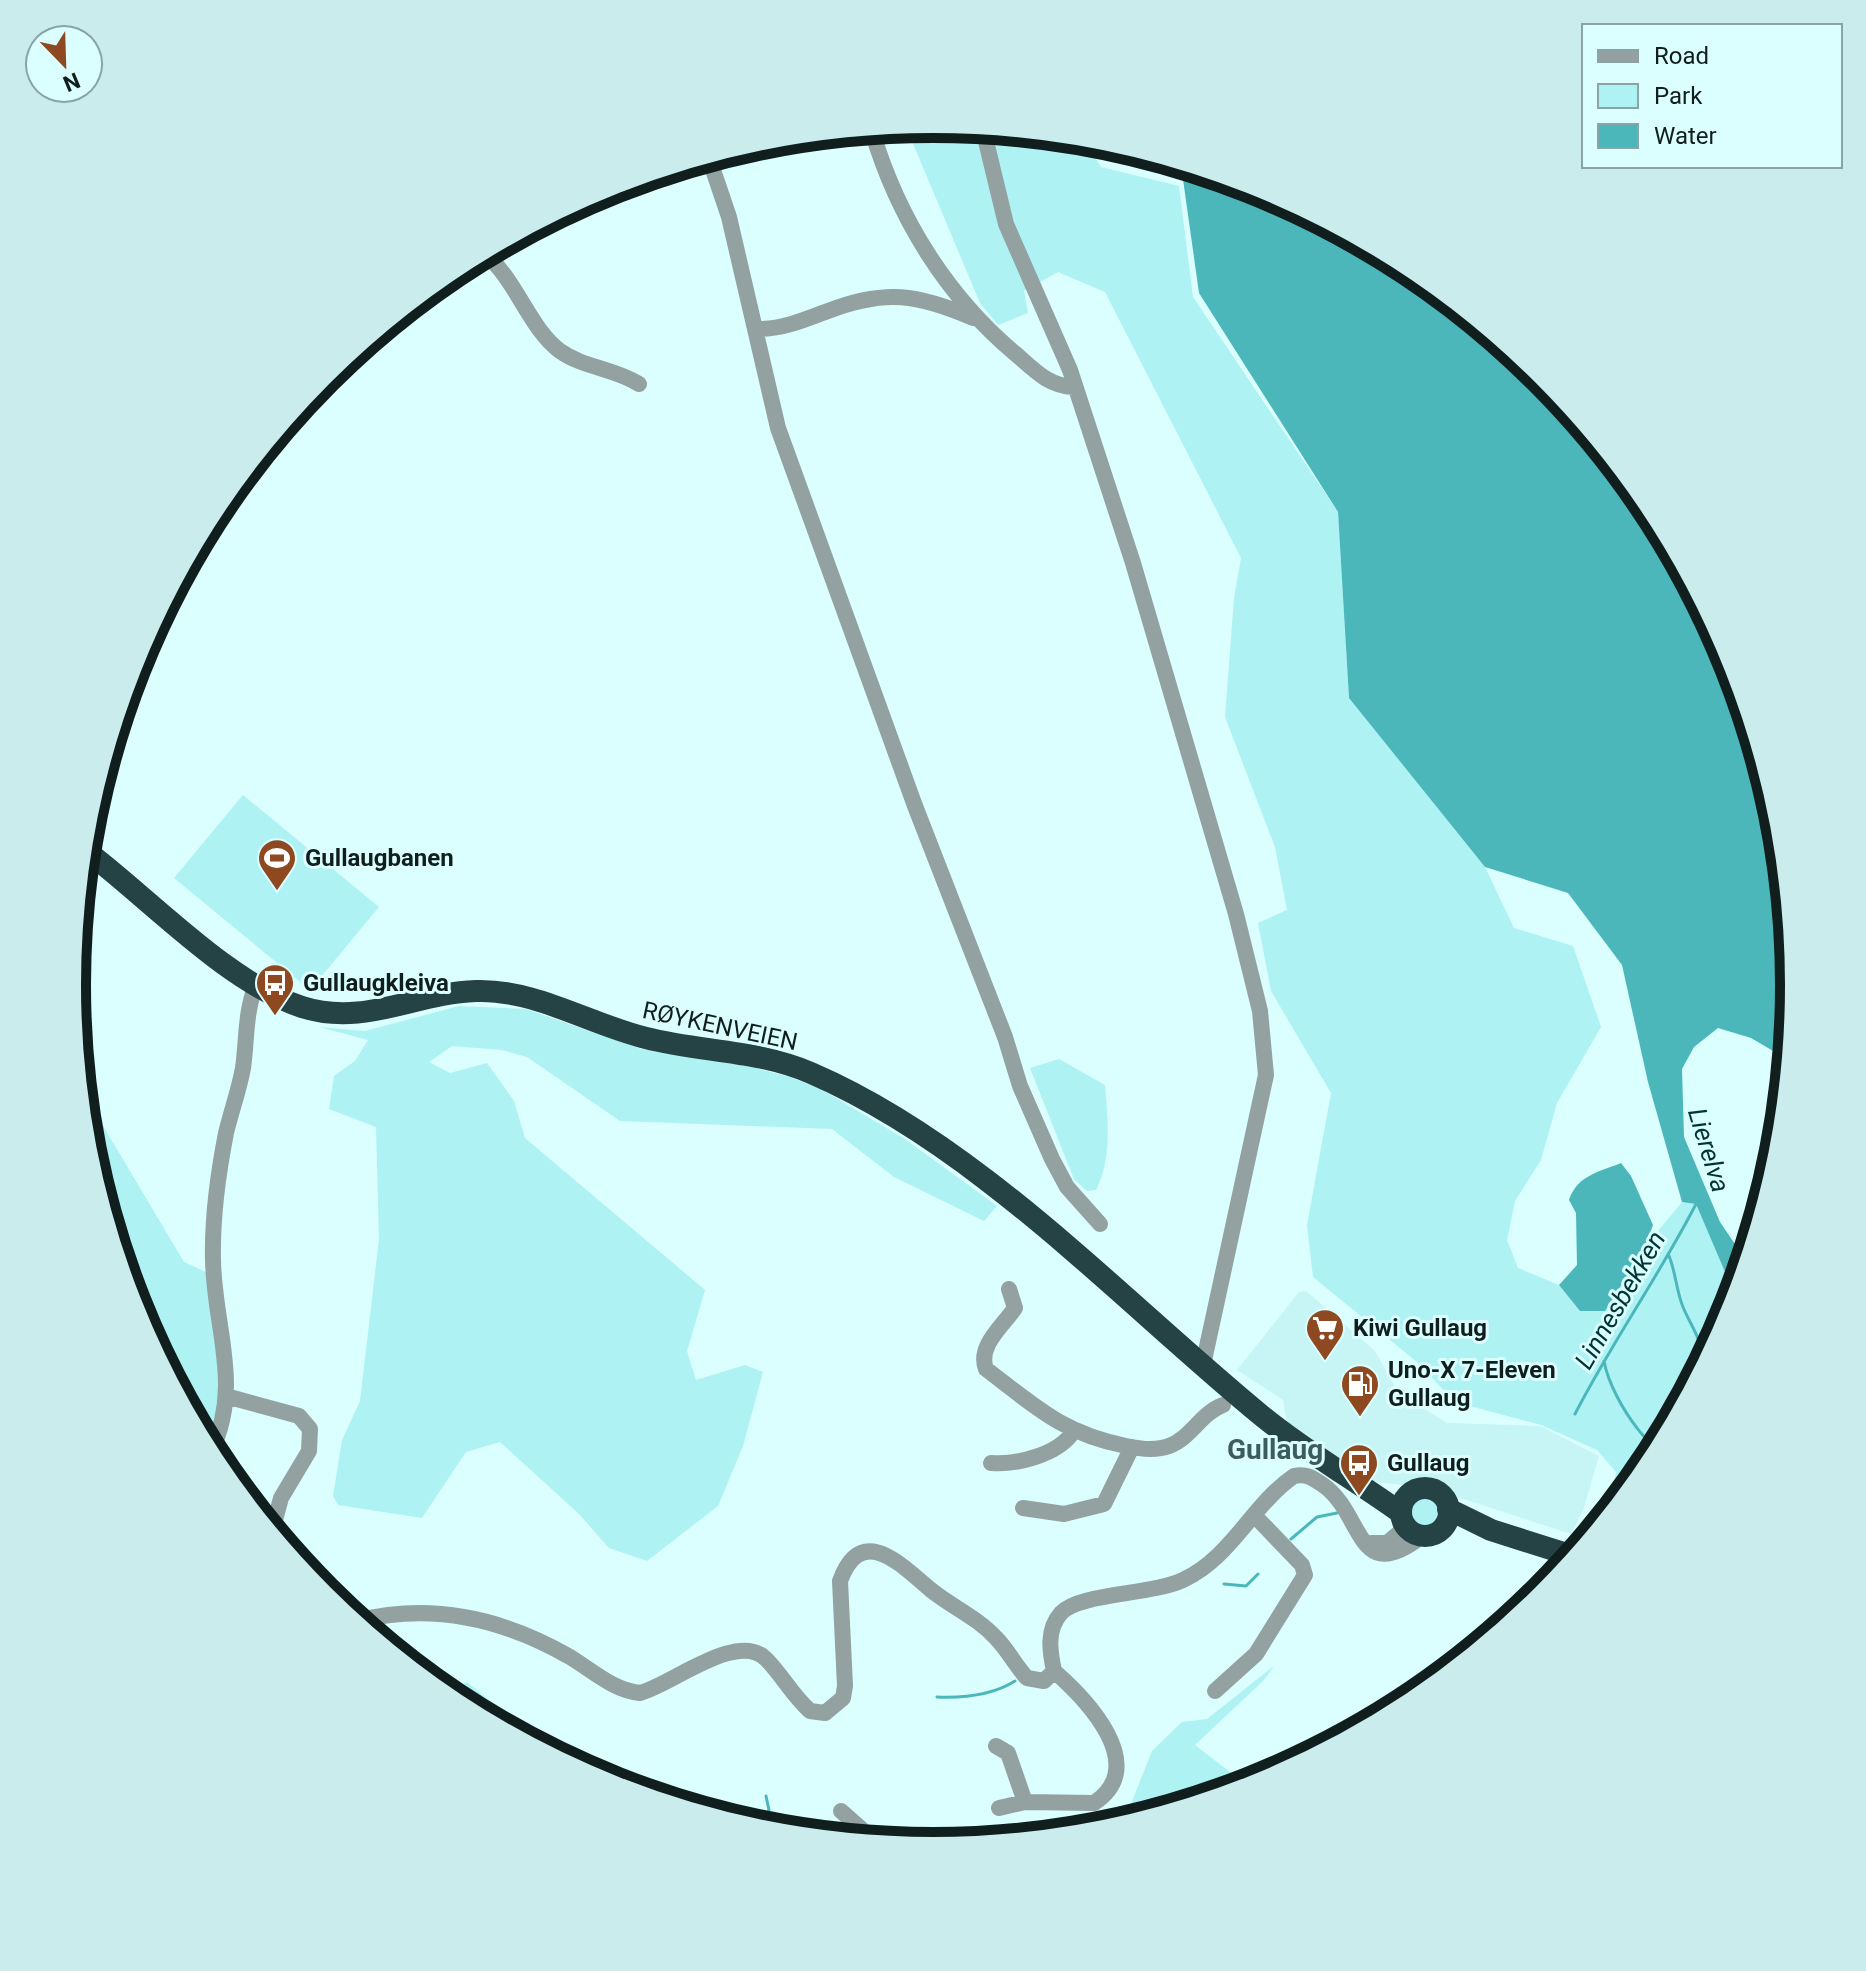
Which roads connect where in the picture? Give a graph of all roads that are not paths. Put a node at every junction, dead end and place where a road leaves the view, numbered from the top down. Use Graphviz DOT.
graph roads {
  1 [pos="875,140"];
  2 [pos="986,140"];
  3 [pos="712,168"];
  4 [pos="493,262"];
  5 [pos="978,320"];
  6 [pos="762,329"];
  7 [pos="639,384"];
  8 [pos="1074,387"];
  9 [pos="96,858"];
  10 [pos="256,985"];
  11 [pos="1100,1224"];
  12 [pos="1009,1289"];
  13 [pos="1203,1365"];
  14 [pos="226,1396"];
  15 [pos="1223,1405"];
  16 [pos="1073,1432"];
  17 [pos="216,1435"];
  18 [pos="1132,1447"];
  19 [pos="991,1463"];
  20 [pos="1023,1508"];
  21 [pos="1255,1516"];
  22 [pos="1421,1518"];
  23 [pos="275,1519"];
  24 [pos="1562,1552"];
  25 [pos="372,1619"];
  26 [pos="1054,1671"];
  27 [pos="1215,1691"];
  28 [pos="996,1746"];
  29 [pos="1025,1802"];
  30 [pos="999,1808"];
  31 [pos="841,1811"];
  32 [pos="862,1829"];
  1 -- 5 [label="street"];
  2 -- 8 [label="street"];
  3 -- 11 [label="street"];
  4 -- 7 [label="street"];
  5 -- 6 [label="street"];
  5 -- 8 [label="street"];
  8 -- 13 [label="street"];
  9 -- 10 [label="highway, RØYKENVEIEN"];
  10 -- 13 [label="highway, RØYKENVEIEN"];
  10 -- 14 [label="street"];
  12 -- 16 [label="street"];
  13 -- 22 [label="highway, RØYKENVEIEN"];
  14 -- 17 [label="street"];
  14 -- 23 [label="street"];
  15 -- 18 [label="street"];
  16 -- 18 [label="street"];
  16 -- 19 [label="street"];
  18 -- 20 [label="street"];
  21 -- 22 [label="street"];
  21 -- 26 [label="street"];
  21 -- 27 [label="street"];
  22 -- 24 [label="highway, RØYKENVEIEN"];
  25 -- 26 [label="street"];
  26 -- 29 [label="street"];
  28 -- 29 [label="street"];
  29 -- 30 [label="street"];
  31 -- 32 [label="street"];
}
